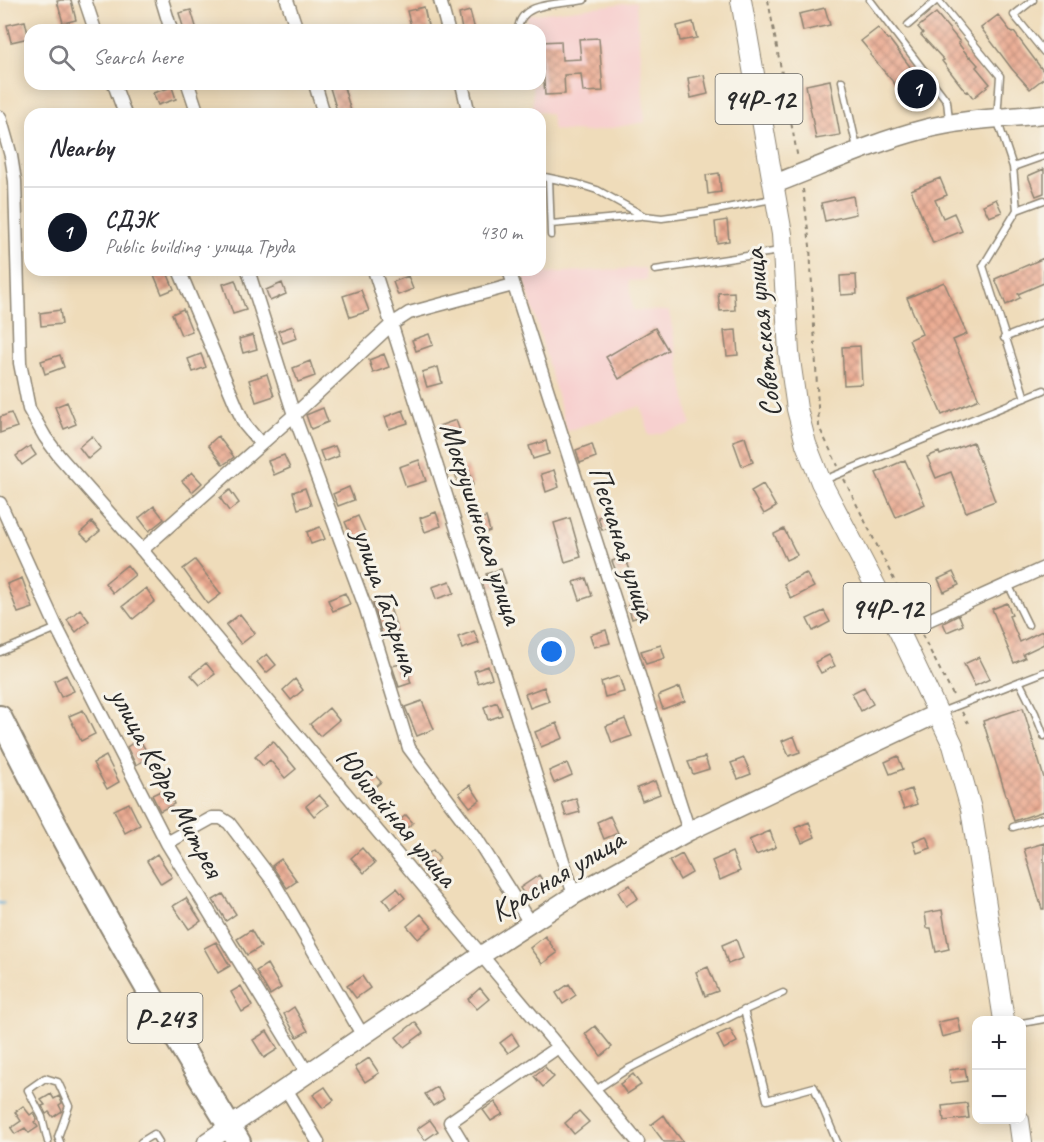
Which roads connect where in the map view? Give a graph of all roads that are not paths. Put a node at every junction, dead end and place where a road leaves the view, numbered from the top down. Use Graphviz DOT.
graph roads {
  1 [pos="85,0"];
  2 [pos="162,0"];
  3 [pos="288,0"];
  4 [pos="440,0"];
  5 [pos="584,0"];
  6 [pos="741,0"];
  7 [pos="937,0"];
  8 [pos="1033,0"];
  9 [pos="871,1"];
  10 [pos="93,24"];
  11 [pos="169,24"];
  12 [pos="295,24"];
  13 [pos="446,24"];
  14 [pos="519,24"];
  15 [pos="908,25"];
  16 [pos="1044,52"];
  17 [pos="842,81"];
  18 [pos="116,90"];
  19 [pos="190,90"];
  20 [pos="317,90"];
  21 [pos="463,90"];
  22 [pos="123,108"];
  23 [pos="196,108"];
  24 [pos="322,108"];
  25 [pos="468,108"];
  26 [pos="1044,114"];
  27 [pos="0,117"];
  28 [pos="997,119"];
  29 [pos="950,124"];
  30 [pos="858,152"];
  31 [pos="1044,156"];
  32 [pos="1013,167"];
  33 [pos="546,177"];
  34 [pos="549,178"];
  35 [pos="775,191"];
  36 [pos="1044,200"];
  37 [pos="1017,210"];
  38 [pos="644,216"];
  39 [pos="551,224"];
  40 [pos="551,235"];
  41 [pos="784,250"];
  42 [pos="655,270"];
  43 [pos="182,276"];
  44 [pos="250,276"];
  45 [pos="376,276"];
  46 [pos="511,276"];
  47 [pos="513,285"];
  48 [pos="1044,322"];
  49 [pos="392,324"];
  50 [pos="1004,338"];
  51 [pos="1044,390"];
  52 [pos="1025,398"];
  53 [pos="294,415"];
  54 [pos="261,444"];
  55 [pos="821,482"];
  56 [pos="0,503"];
  57 [pos="142,550"];
  58 [pos="1044,568"];
  59 [pos="1008,584"];
  60 [pos="1028,625"];
  61 [pos="57,628"];
  62 [pos="909,629"];
  63 [pos="0,652"];
  64 [pos="1044,672"];
  65 [pos="1020,683"];
  66 [pos="938,713"];
  67 [pos="0,717"];
  68 [pos="1044,736"];
  69 [pos="1044,818"];
  70 [pos="1013,827"];
  71 [pos="689,831"];
  72 [pos="167,843"];
  73 [pos="574,895"];
  74 [pos="530,923"];
  75 [pos="480,956"];
  76 [pos="783,993"];
  77 [pos="744,1010"];
  78 [pos="1003,1016"];
  79 [pos="1044,1019"];
  80 [pos="1026,1022"];
  81 [pos="363,1036"];
  82 [pos="558,1047"];
  83 [pos="309,1074"];
  84 [pos="286,1089"];
  85 [pos="594,1091"];
  86 [pos="1020,1124"];
  87 [pos="234,1134"];
  88 [pos="48,1142"];
  89 [pos="60,1142"];
  90 [pos="141,1142"];
  91 [pos="159,1142"];
  92 [pos="207,1142"];
  93 [pos="318,1142"];
  94 [pos="462,1142"];
  95 [pos="638,1142"];
  96 [pos="837,1142"];
  97 [pos="1022,1142"];
  1 -- 10 [label="street"];
  2 -- 11 [label="street"];
  3 -- 12 [label="street"];
  4 -- 13 [label="street"];
  5 -- 14 [label="lane"];
  6 -- 35 [label="main road, Советская улица / 94Р-12"];
  7 -- 15 [label="lane"];
  7 -- 28 [label="lane"];
  8 -- 16 [label="lane"];
  9 -- 29 [label="lane"];
  17 -- 30 [label="lane"];
  18 -- 22 [label="street"];
  19 -- 23 [label="street"];
  20 -- 24 [label="street"];
  21 -- 25 [label="street"];
  26 -- 28 [label="street"];
  27 -- 57 [label="street, Юбилейная улица"];
  28 -- 29 [label="street"];
  28 -- 32 [label="lane"];
  29 -- 30 [label="street"];
  30 -- 35 [label="street"];
  31 -- 32 [label="lane"];
  32 -- 37 [label="lane"];
  33 -- 34 [label="lane"];
  34 -- 38 [label="lane"];
  34 -- 39 [label="lane"];
  35 -- 38 [label="lane"];
  35 -- 41 [label="main road, Советская улица / 94Р-12"];
  36 -- 37 [label="lane"];
  37 -- 50 [label="lane"];
  38 -- 39 [label="lane"];
  39 -- 40 [label="lane"];
  41 -- 42 [label="lane"];
  41 -- 55 [label="main road, Советская улица / 94Р-12"];
  43 -- 54 [label="street"];
  44 -- 53 [label="street, улица Гагарина"];
  45 -- 49 [label="street, Мокрушинская улица"];
  46 -- 47 [label="street, Песчаная улица"];
  47 -- 49 [label="street"];
  47 -- 71 [label="street, Песчаная улица"];
  48 -- 50 [label="lane"];
  49 -- 53 [label="street"];
  49 -- 73 [label="street, Мокрушинская улица"];
  50 -- 52 [label="lane"];
  51 -- 52 [label="lane"];
  52 -- 55 [label="lane"];
  53 -- 54 [label="street"];
  53 -- 74 [label="street, улица Гагарина"];
  54 -- 57 [label="street"];
  55 -- 62 [label="main road, Советская улица / 94Р-12"];
  56 -- 61 [label="street, улица Кедра Митрея"];
  57 -- 75 [label="street, Юбилейная улица"];
  58 -- 59 [label="street"];
  59 -- 60 [label="lane"];
  59 -- 62 [label="street"];
  61 -- 63 [label="lane"];
  61 -- 72 [label="street, улица Кедра Митрея"];
  62 -- 66 [label="main road, Советская улица / 94Р-12"];
  64 -- 65 [label="lane"];
  65 -- 66 [label="lane"];
  65 -- 68 [label="lane"];
  66 -- 71 [label="street, Красная улица"];
  66 -- 78 [label="main road, Советская улица / 94Р-12"];
  67 -- 87 [label="highway, Р-243"];
  69 -- 70 [label="lane"];
  71 -- 73 [label="street, Красная улица"];
  72 -- 81 [label="street"];
  72 -- 83 [label="street, улица Кедра Митрея"];
  73 -- 74 [label="street, Красная улица"];
  74 -- 75 [label="street, Красная улица"];
  75 -- 81 [label="street, Красная улица"];
  75 -- 82 [label="street, Юбилейная улица"];
  76 -- 77 [label="lane"];
  77 -- 85 [label="lane"];
  77 -- 96 [label="lane"];
  79 -- 80 [label="lane"];
  81 -- 83 [label="street, Красная улица"];
  82 -- 85 [label="street, Юбилейная улица"];
  82 -- 94 [label="street"];
  83 -- 84 [label="street, Красная улица"];
  84 -- 87 [label="street, Красная улица"];
  84 -- 93 [label="street"];
  85 -- 95 [label="street, Юбилейная улица"];
  86 -- 97 [label="main road"];
  87 -- 92 [label="street, Красная улица"];
  88 -- 89 [label="lane"];
  90 -- 91 [label="lane"];
}
